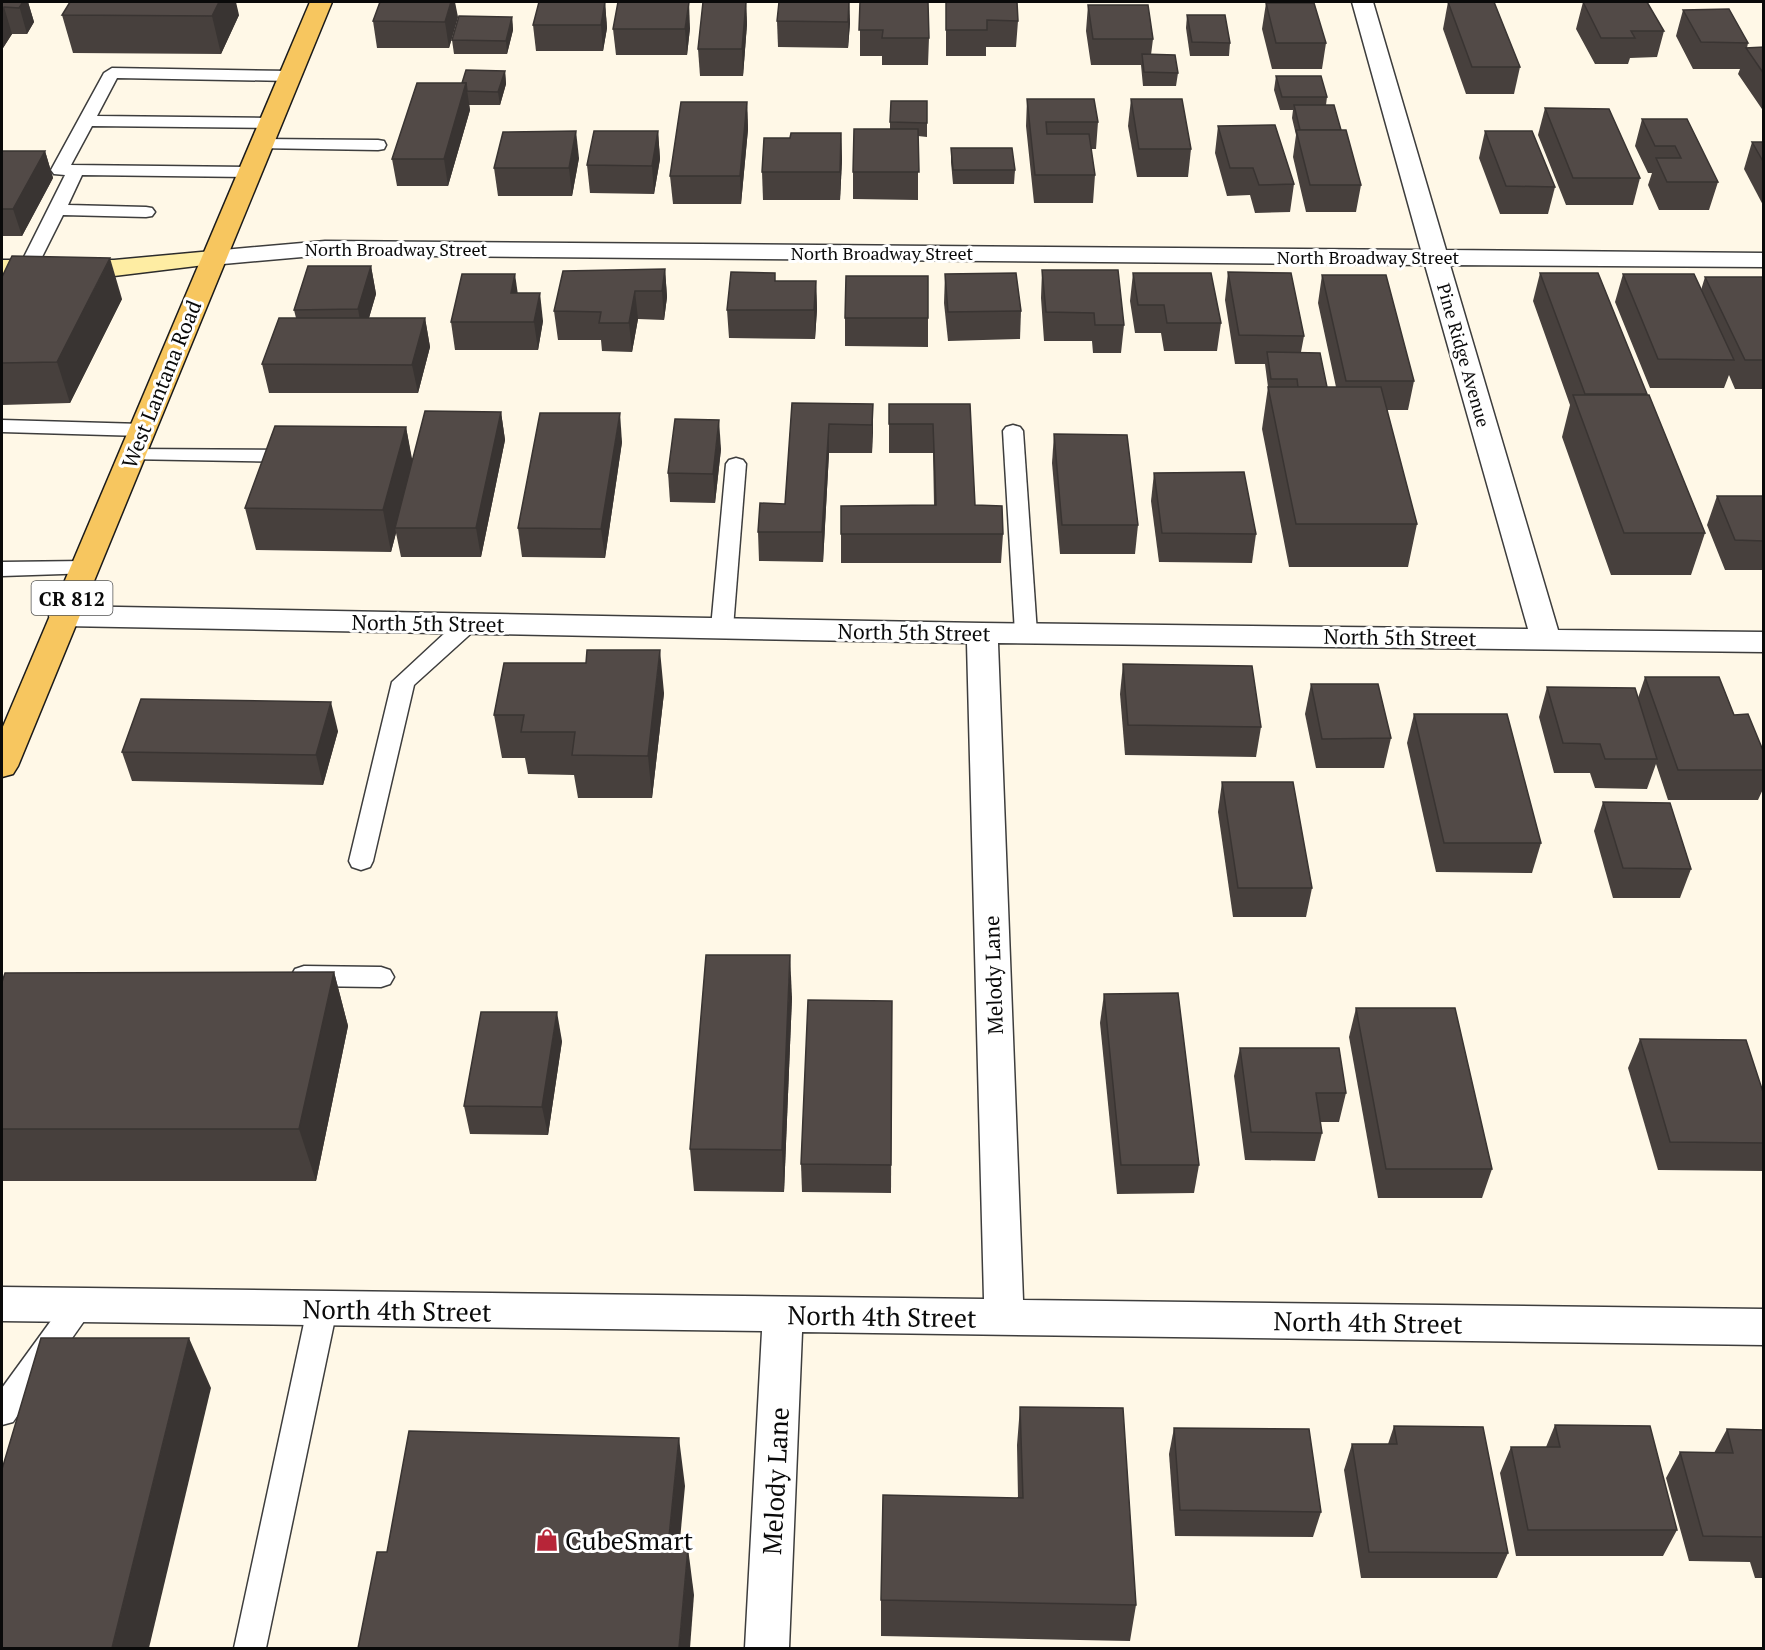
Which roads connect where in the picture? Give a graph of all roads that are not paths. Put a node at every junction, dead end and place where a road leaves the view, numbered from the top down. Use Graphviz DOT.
graph roads {
  1 [pos="321,2"];
  2 [pos="1362,2"];
  3 [pos="291,76"];
  4 [pos="86,121"];
  5 [pos="266,134"];
  6 [pos="378,145"];
  7 [pos="76,171"];
  8 [pos="249,172"];
  9 [pos="56,210"];
  10 [pos="147,212"];
  11 [pos="1436,257"];
  12 [pos="212,258"];
  13 [pos="1764,260"];
  14 [pos="2,267"];
  15 [pos="27,267"];
  16 [pos="2,319"];
  17 [pos="2,426"];
  18 [pos="1013,431"];
  19 [pos="137,442"];
  20 [pos="317,456"];
  21 [pos="736,464"];
  22 [pos="85,568"];
  23 [pos="2,569"];
  24 [pos="64,616"];
  25 [pos="469,624"];
  26 [pos="722,628"];
  27 [pos="982,633"];
  28 [pos="1026,633"];
  29 [pos="1546,639"];
  30 [pos="1764,642"];
  31 [pos="2,766"];
  32 [pos="361,861"];
  33 [pos="285,976"];
  34 [pos="381,976"];
  35 [pos="2,1304"];
  36 [pos="79,1305"];
  37 [pos="322,1309"];
  38 [pos="783,1314"];
  39 [pos="1004,1317"];
  40 [pos="1764,1327"];
  41 [pos="2,1412"];
  42 [pos="250,1648"];
  43 [pos="766,1648"];
  1 -- 3 [label="main road, West Lantana Road / CR 812"];
  2 -- 11 [label="street, Pine Ridge Avenue"];
  3 -- 4 [label="lane"];
  3 -- 5 [label="main road, West Lantana Road / CR 812"];
  4 -- 5 [label="lane"];
  4 -- 7 [label="lane"];
  5 -- 6 [label="lane"];
  5 -- 8 [label="main road, West Lantana Road / CR 812"];
  7 -- 8 [label="lane"];
  7 -- 9 [label="lane"];
  8 -- 12 [label="main road, West Lantana Road / CR 812"];
  9 -- 10 [label="lane"];
  9 -- 15 [label="lane"];
  11 -- 12 [label="street, North Broadway Street"];
  11 -- 13 [label="street, North Broadway Street"];
  11 -- 29 [label="street, Pine Ridge Avenue"];
  12 -- 15 [label="street, North Broadway Street"];
  12 -- 19 [label="main road, West Lantana Road / CR 812"];
  14 -- 15 [label="street, North Broadway Street"];
  15 -- 16 [label="lane"];
  17 -- 19 [label="lane"];
  18 -- 28 [label="lane"];
  19 -- 20 [label="lane"];
  19 -- 22 [label="main road, West Lantana Road / CR 812"];
  21 -- 26 [label="lane"];
  22 -- 23 [label="lane"];
  22 -- 24 [label="main road, West Lantana Road / CR 812"];
  24 -- 25 [label="street, North 5th Street"];
  24 -- 31 [label="main road, West Lantana Road / CR 812"];
  25 -- 26 [label="street, North 5th Street"];
  25 -- 32 [label="lane"];
  26 -- 27 [label="street, North 5th Street"];
  27 -- 28 [label="street, North 5th Street"];
  27 -- 39 [label="street, Melody Lane"];
  28 -- 29 [label="street, North 5th Street"];
  29 -- 30 [label="street, North 5th Street"];
  33 -- 34 [label="lane"];
  35 -- 36 [label="street, North 4th Street"];
  36 -- 37 [label="street, North 4th Street"];
  36 -- 41 [label="lane"];
  37 -- 38 [label="street, North 4th Street"];
  37 -- 42 [label="lane"];
  38 -- 39 [label="street, North 4th Street"];
  38 -- 43 [label="street, Melody Lane"];
  39 -- 40 [label="street, North 4th Street"];
}
